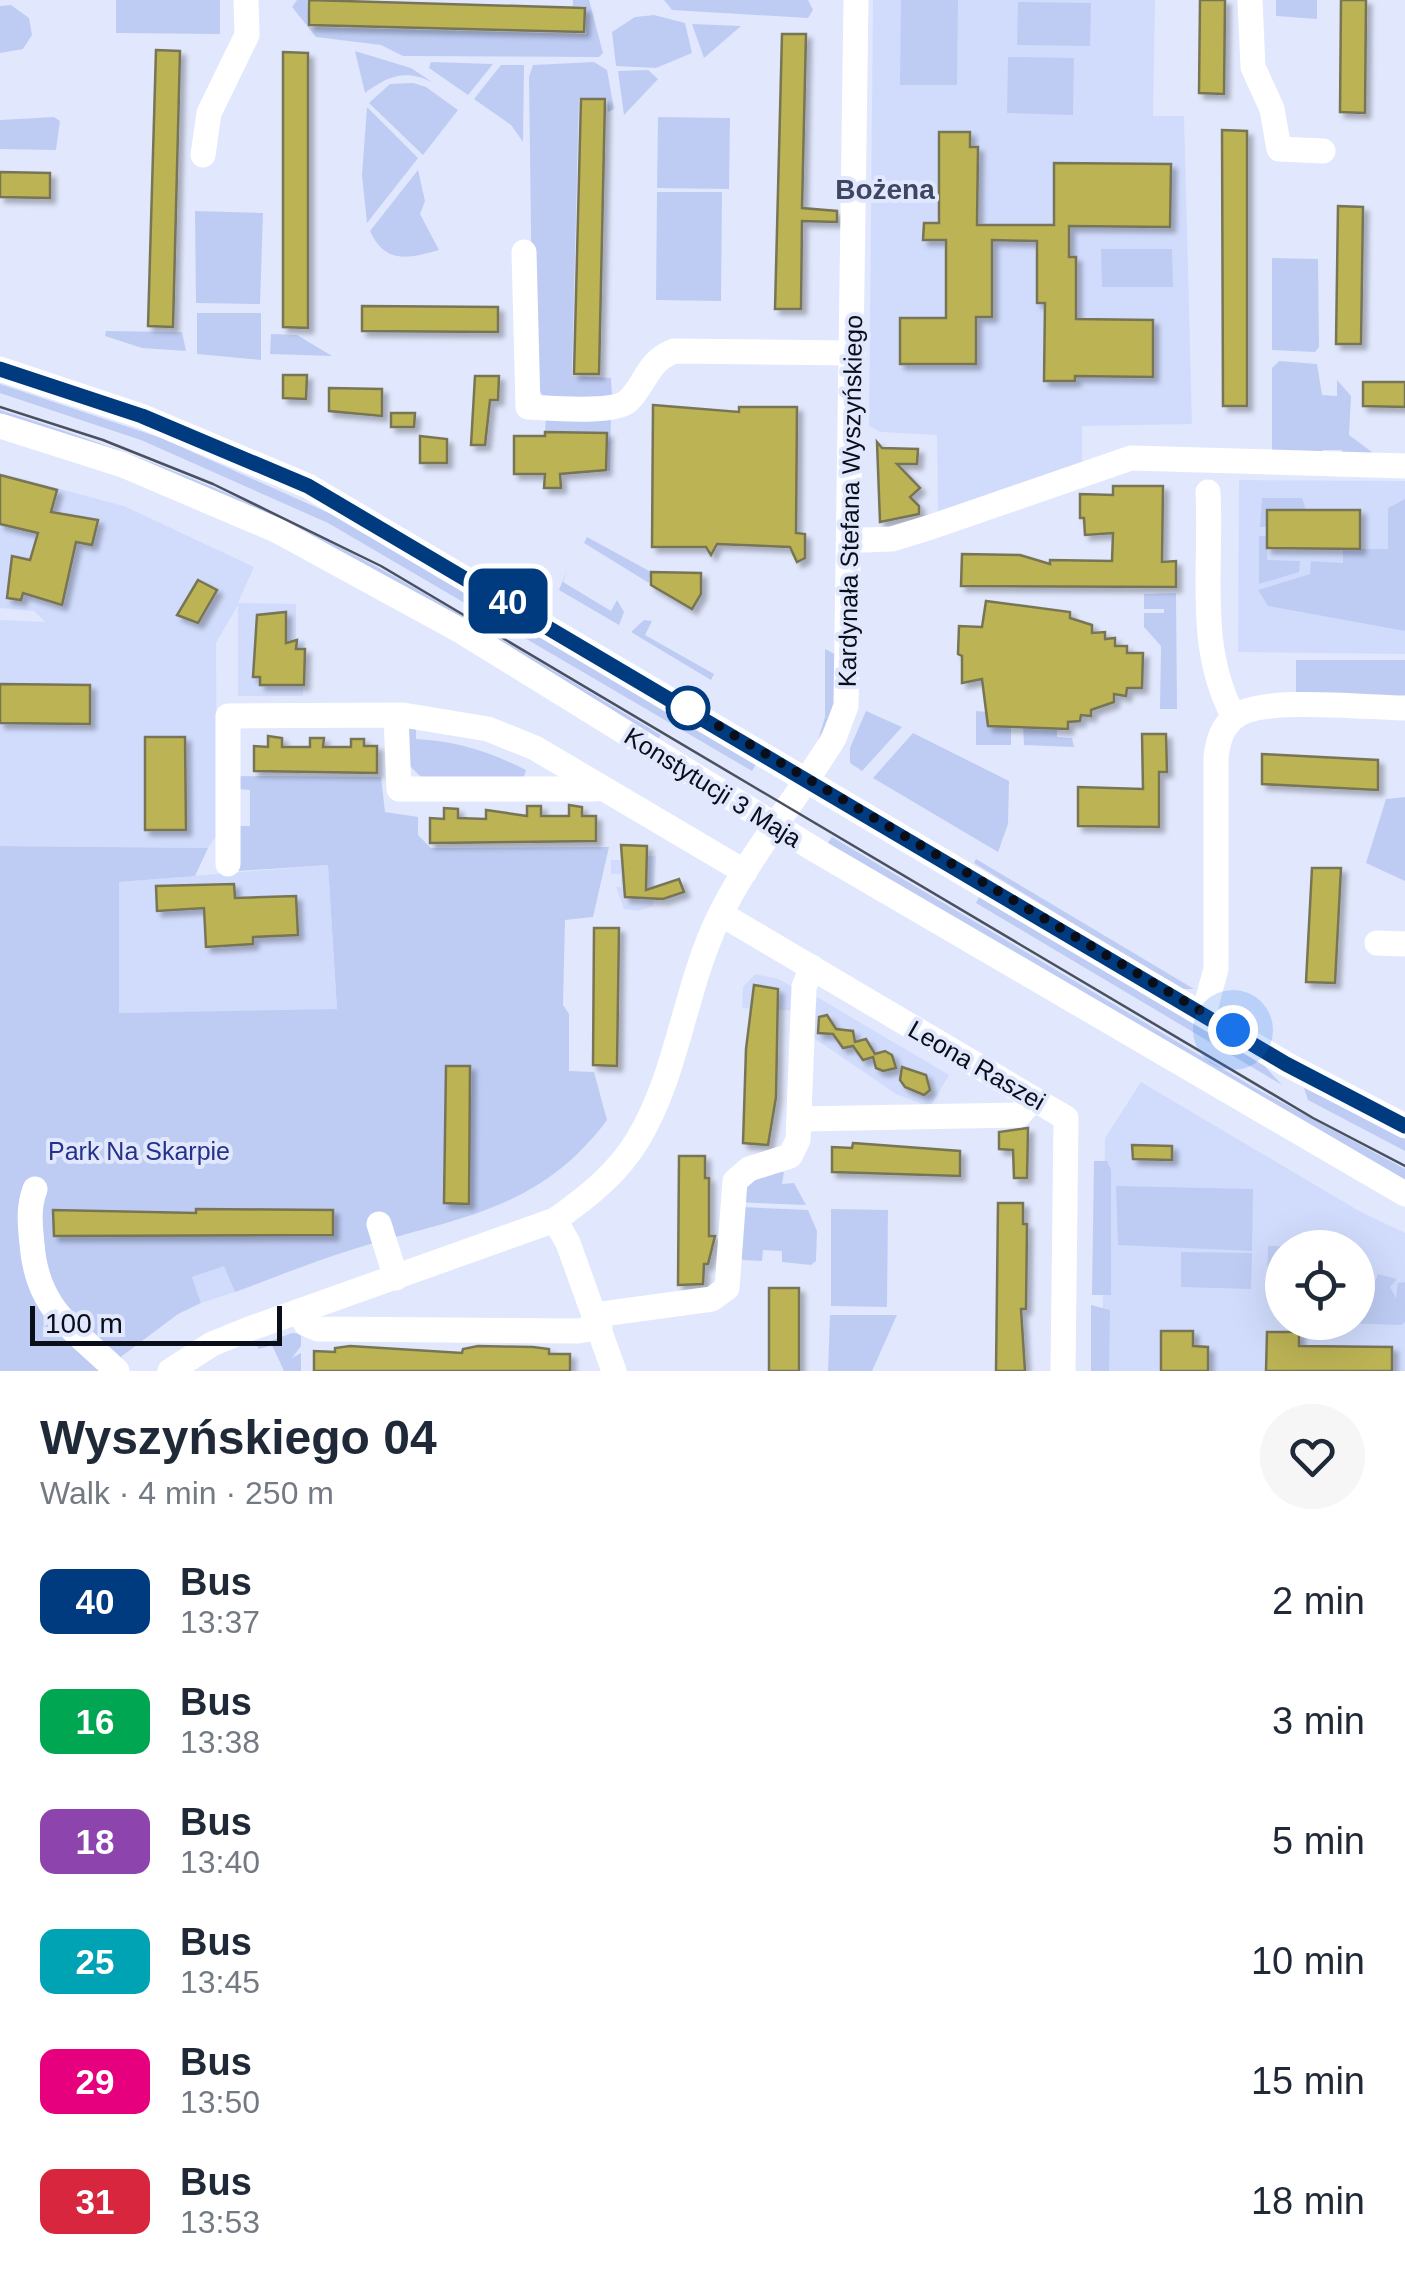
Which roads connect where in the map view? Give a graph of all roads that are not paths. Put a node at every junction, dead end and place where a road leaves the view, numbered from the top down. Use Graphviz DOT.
graph roads {
  1 [pos="246,0"];
  2 [pos="856,0"];
  3 [pos="1250,0"];
  4 [pos="1322,151"];
  5 [pos="203,155"];
  6 [pos="524,252"];
  7 [pos="852,352"];
  8 [pos="0,369"];
  9 [pos="0,426"];
  10 [pos="1405,466"];
  11 [pos="1208,492"];
  12 [pos="864,540"];
  13 [pos="1405,708"];
  14 [pos="396,716"];
  15 [pos="1234,717"];
  16 [pos="806,780"];
  17 [pos="602,789"];
  18 [pos="776,825"];
  19 [pos="228,864"];
  20 [pos="746,872"];
  21 [pos="720,914"];
  22 [pos="1377,943"];
  23 [pos="1405,944"];
  24 [pos="812,967"];
  25 [pos="1204,1013"];
  26 [pos="1033,1099"];
  27 [pos="801,1119"];
  28 [pos="1405,1126"];
  29 [pos="34,1189"];
  30 [pos="1405,1194"];
  31 [pos="555,1220"];
  32 [pos="379,1224"];
  33 [pos="396,1278"];
  34 [pos="300,1312"];
  35 [pos="598,1321"];
  36 [pos="116,1371"];
  37 [pos="170,1371"];
  38 [pos="614,1371"];
  39 [pos="1063,1371"];
  1 -- 5 [label="street"];
  2 -- 7 [label="street, Kardynała Stefana Wyszyńskiego"];
  3 -- 4 [label="street"];
  6 -- 7 [label="street"];
  7 -- 16 [label="street, Kardynała Stefana Wyszyńskiego"];
  8 -- 16 [label="street"];
  9 -- 18 [label="street, Konstytucji 3 Maja"];
  10 -- 12 [label="street"];
  11 -- 15 [label="street"];
  13 -- 15 [label="street"];
  14 -- 17 [label="street"];
  14 -- 17 [label="street"];
  14 -- 19 [label="street"];
  15 -- 25 [label="street"];
  16 -- 18 [label="street, Kardynała Stefana Wyszyńskiego"];
  16 -- 25 [label="street"];
  17 -- 20 [label="street"];
  18 -- 20 [label="street, Kardynała Stefana Wyszyńskiego"];
  18 -- 30 [label="street, Konstytucji 3 Maja"];
  20 -- 21 [label="street, Kardynała Stefana Wyszyńskiego"];
  21 -- 24 [label="street, Leona Raszei"];
  21 -- 31 [label="street, Kardynała Stefana Wyszyńskiego"];
  22 -- 23 [label="street"];
  24 -- 26 [label="street, Leona Raszei"];
  24 -- 27 [label="street"];
  25 -- 28 [label="street"];
  26 -- 27 [label="street"];
  26 -- 39 [label="street, Leona Raszei"];
  27 -- 35 [label="street"];
  29 -- 36 [label="street"];
  31 -- 33 [label="street, Kardynała Stefana Wyszyńskiego"];
  31 -- 35 [label="street"];
  32 -- 33 [label="street"];
  33 -- 34 [label="street, Kardynała Stefana Wyszyńskiego"];
  34 -- 35 [label="street"];
  34 -- 37 [label="street, Kardynała Stefana Wyszyńskiego"];
  35 -- 38 [label="street"];
}
